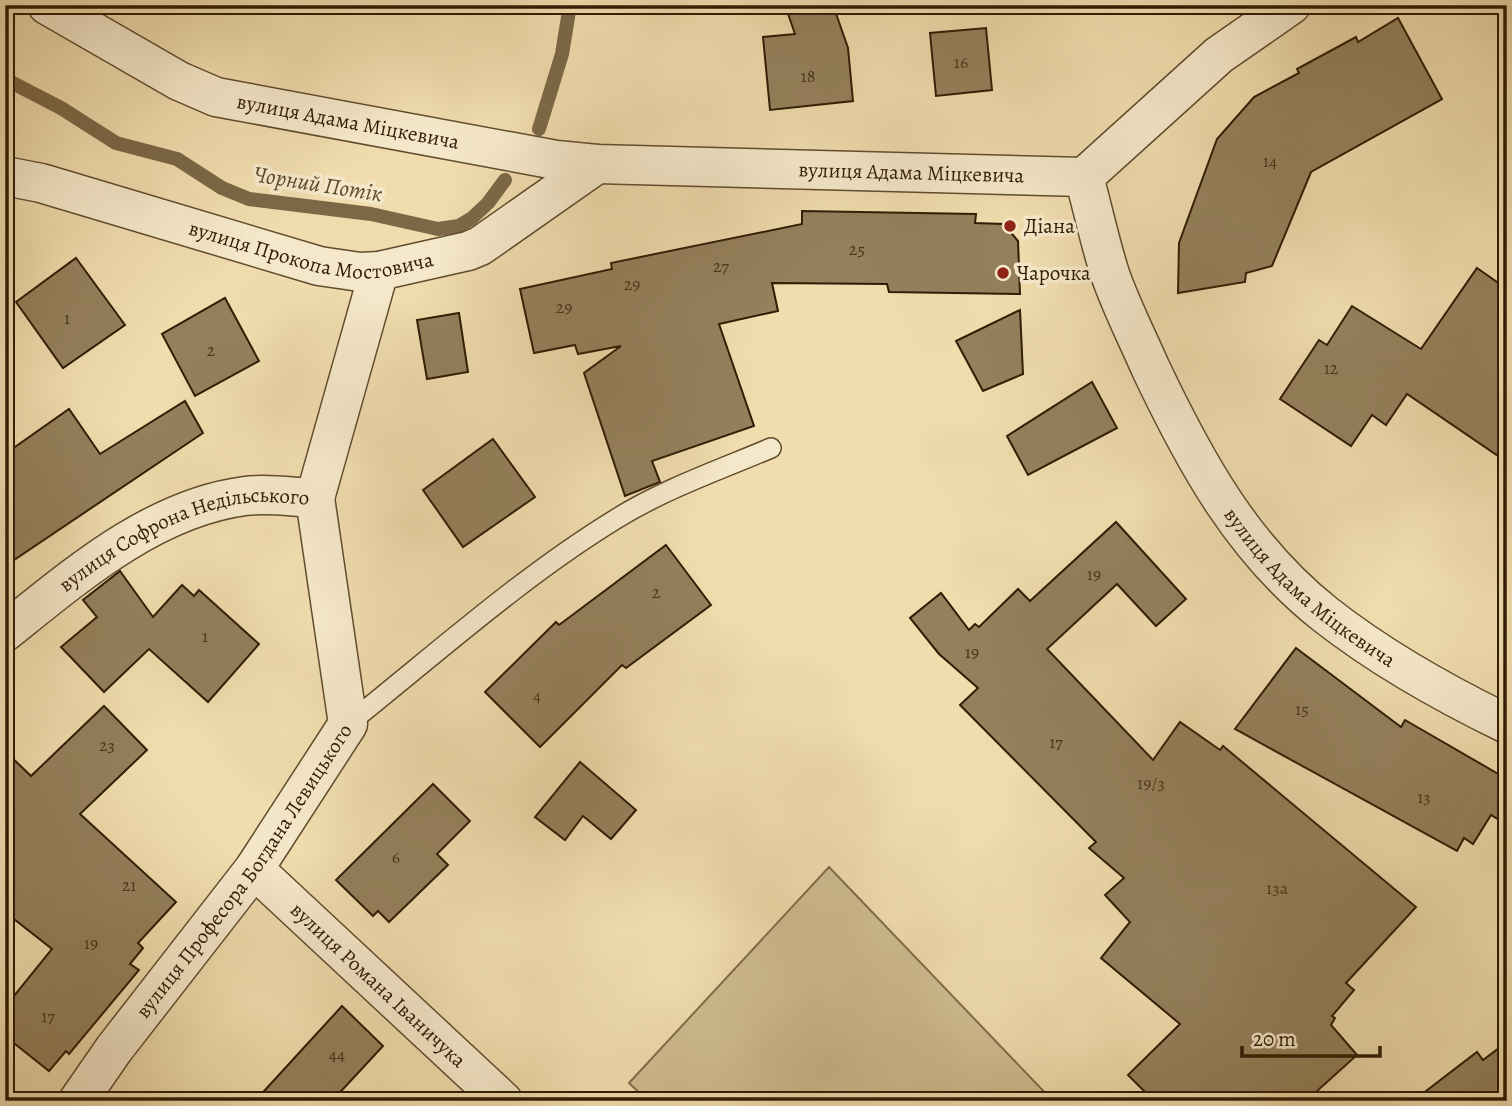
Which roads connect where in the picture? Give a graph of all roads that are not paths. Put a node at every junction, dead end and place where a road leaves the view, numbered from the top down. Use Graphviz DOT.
graph roads {
  1 [pos="47,5"];
  2 [pos="1291,5"];
  3 [pos="597,164"];
  4 [pos="5,176"];
  5 [pos="1084,177"];
  6 [pos="379,271"];
  7 [pos="772,448"];
  8 [pos="315,498"];
  9 [pos="5,632"];
  10 [pos="348,724"];
  11 [pos="1507,724"];
  12 [pos="254,869"];
  13 [pos="78,1101"];
  14 [pos="503,1101"];
  1 -- 3 [label="street, вулиця Адама Міцкевича"];
  2 -- 5 [label="street"];
  3 -- 5 [label="street, вулиця Адама Міцкевича"];
  3 -- 6 [label="street, вулиця Прокопа Мостовича"];
  4 -- 6 [label="street, вулиця Прокопа Мостовича"];
  5 -- 11 [label="street, вулиця Адама Міцкевича"];
  6 -- 8 [label="street, вулиця Софрона Недільського"];
  7 -- 10 [label="lane"];
  8 -- 9 [label="street, вулиця Софрона Недільського"];
  8 -- 10 [label="street, вулиця Професора Богдана Левицького"];
  10 -- 12 [label="street, вулиця Професора Богдана Левицького"];
  12 -- 13 [label="street, вулиця Професора Богдана Левицького"];
  12 -- 14 [label="street, вулиця Романа Іваничука"];
}
